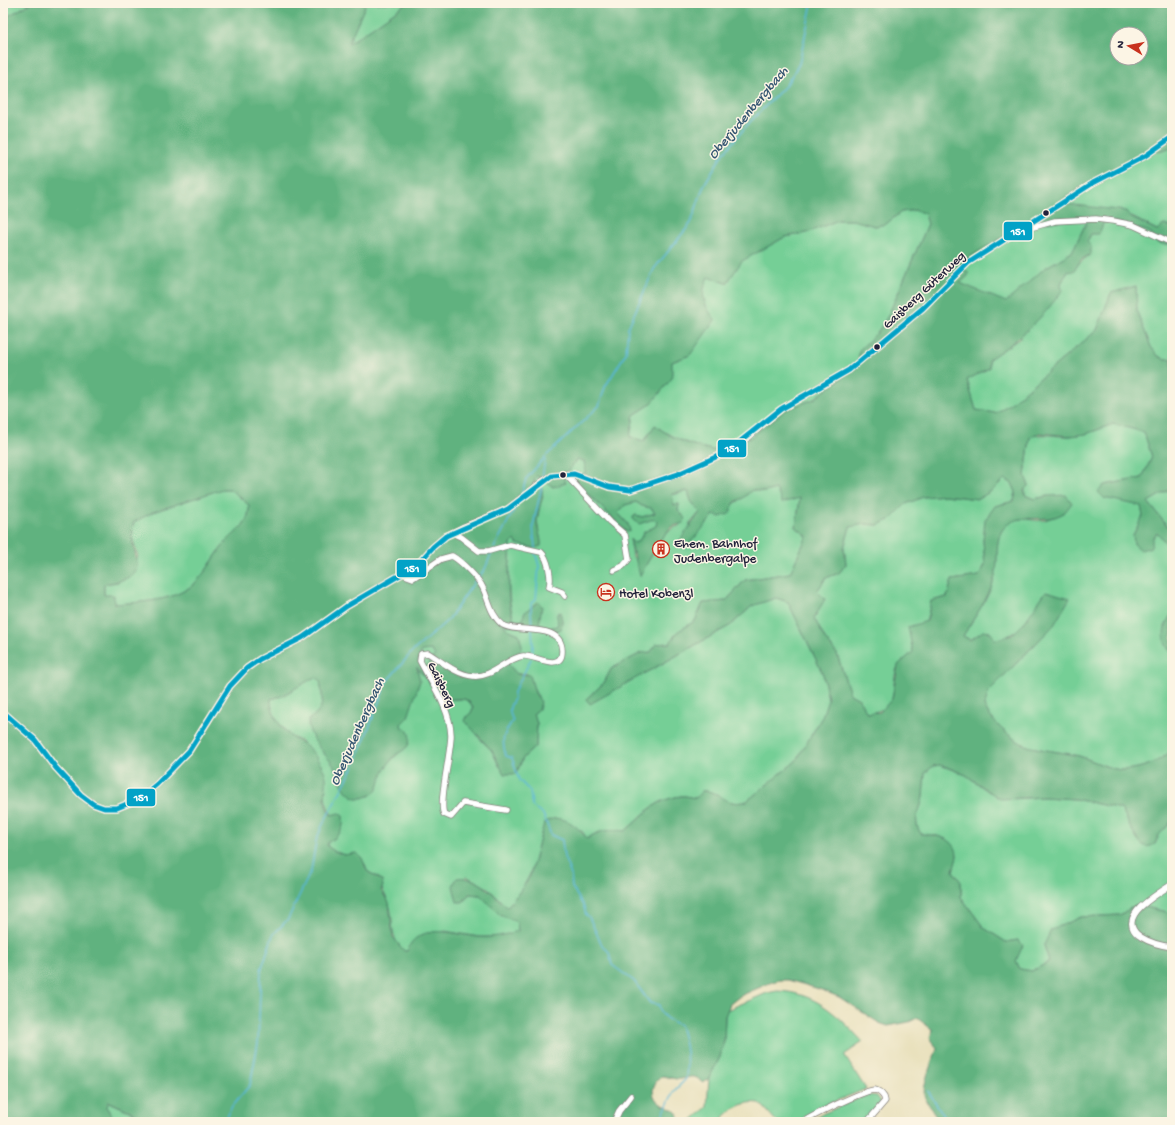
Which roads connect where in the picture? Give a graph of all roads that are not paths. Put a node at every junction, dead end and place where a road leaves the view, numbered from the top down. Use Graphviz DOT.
graph roads {
  1 [pos="1172,136"];
  2 [pos="1026,225"];
  3 [pos="1172,243"];
  4 [pos="563,474"];
  5 [pos="452,534"];
  6 [pos="614,570"];
  7 [pos="402,574"];
  8 [pos="565,596"];
  9 [pos="3,712"];
  10 [pos="506,810"];
  11 [pos="1172,884"];
  12 [pos="1172,947"];
  13 [pos="631,1096"];
  14 [pos="614,1122"];
  15 [pos="803,1122"];
  16 [pos="867,1122"];
  1 -- 2 [label="main road, Gaisberg Güterweg"];
  2 -- 3 [label="street"];
  2 -- 4 [label="main road, Gaisberg Güterweg"];
  4 -- 5 [label="main road"];
  4 -- 6 [label="street"];
  5 -- 7 [label="main road"];
  5 -- 8 [label="street"];
  7 -- 9 [label="main road"];
  7 -- 10 [label="street, Gaisberg"];
  11 -- 12 [label="street"];
  13 -- 14 [label="street"];
  15 -- 16 [label="street"];
}
